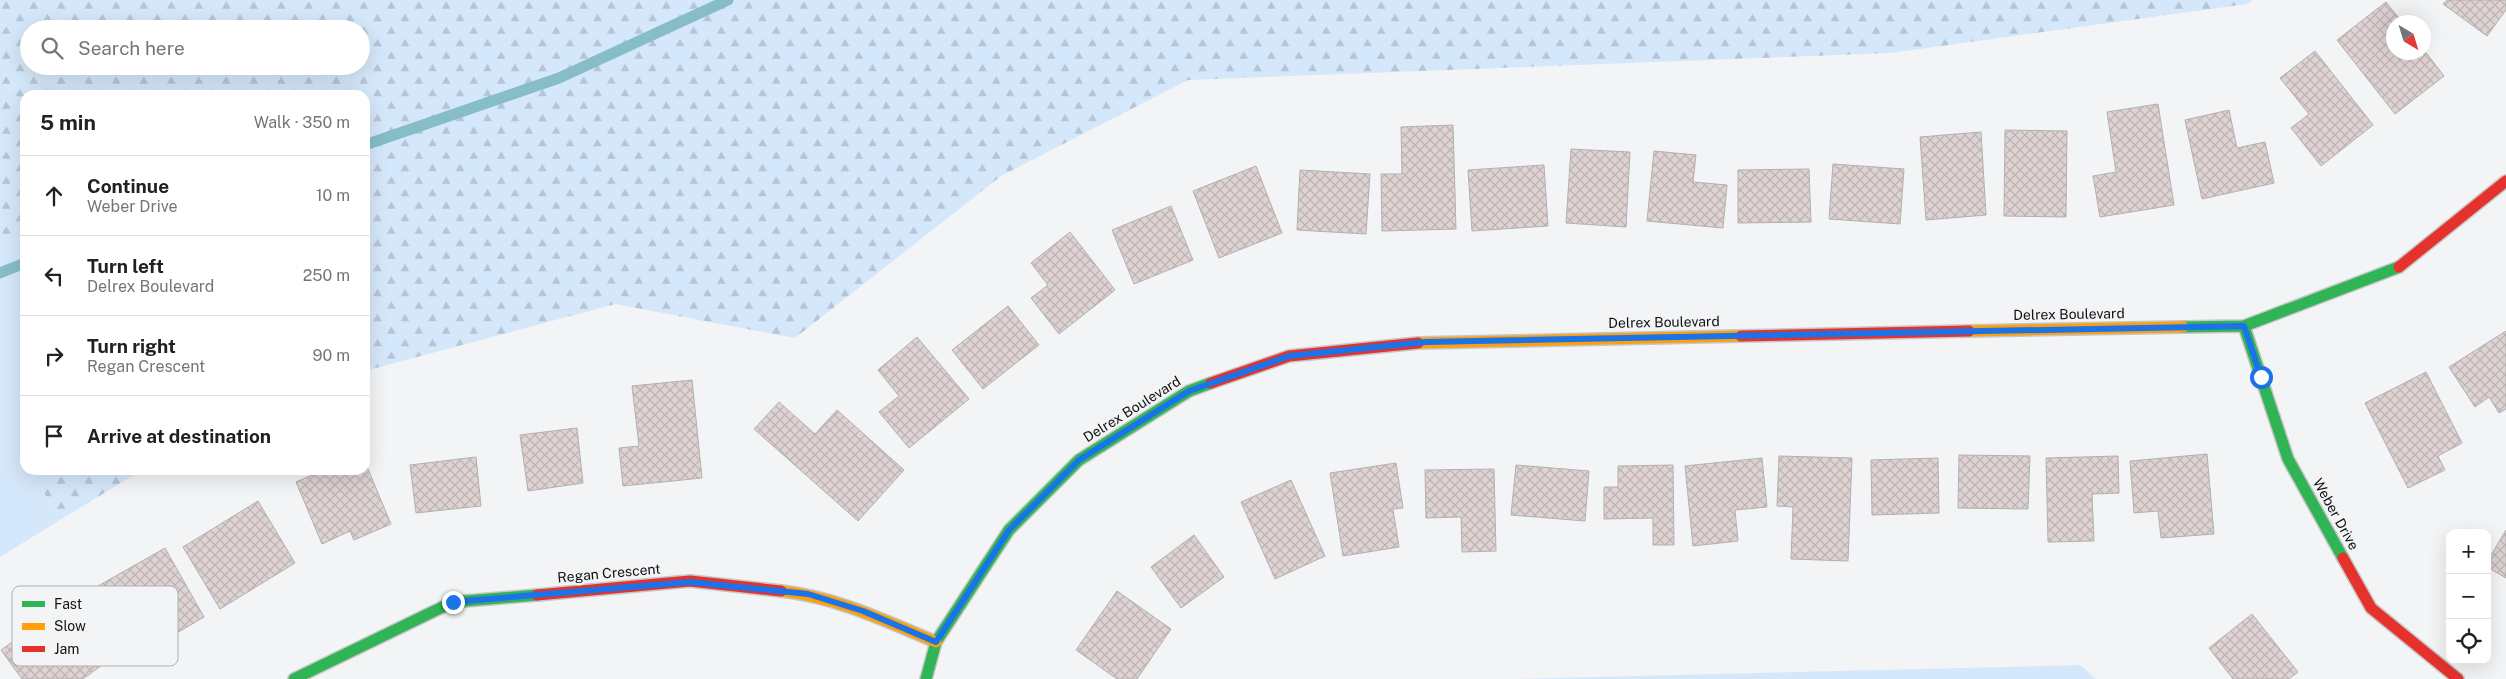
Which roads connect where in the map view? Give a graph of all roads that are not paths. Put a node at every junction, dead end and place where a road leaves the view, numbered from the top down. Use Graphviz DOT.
graph roads {
  1 [pos="2506,181"];
  2 [pos="2244,326"];
  3 [pos="936,642"];
  4 [pos="294,679"];
  5 [pos="926,679"];
  6 [pos="2458,679"];
  1 -- 2 [label="street, Delrex Boulevard"];
  2 -- 3 [label="street, Delrex Boulevard"];
  2 -- 6 [label="street, Weber Drive"];
  3 -- 4 [label="street, Regan Crescent"];
  3 -- 5 [label="street, Delrex Boulevard"];
}
